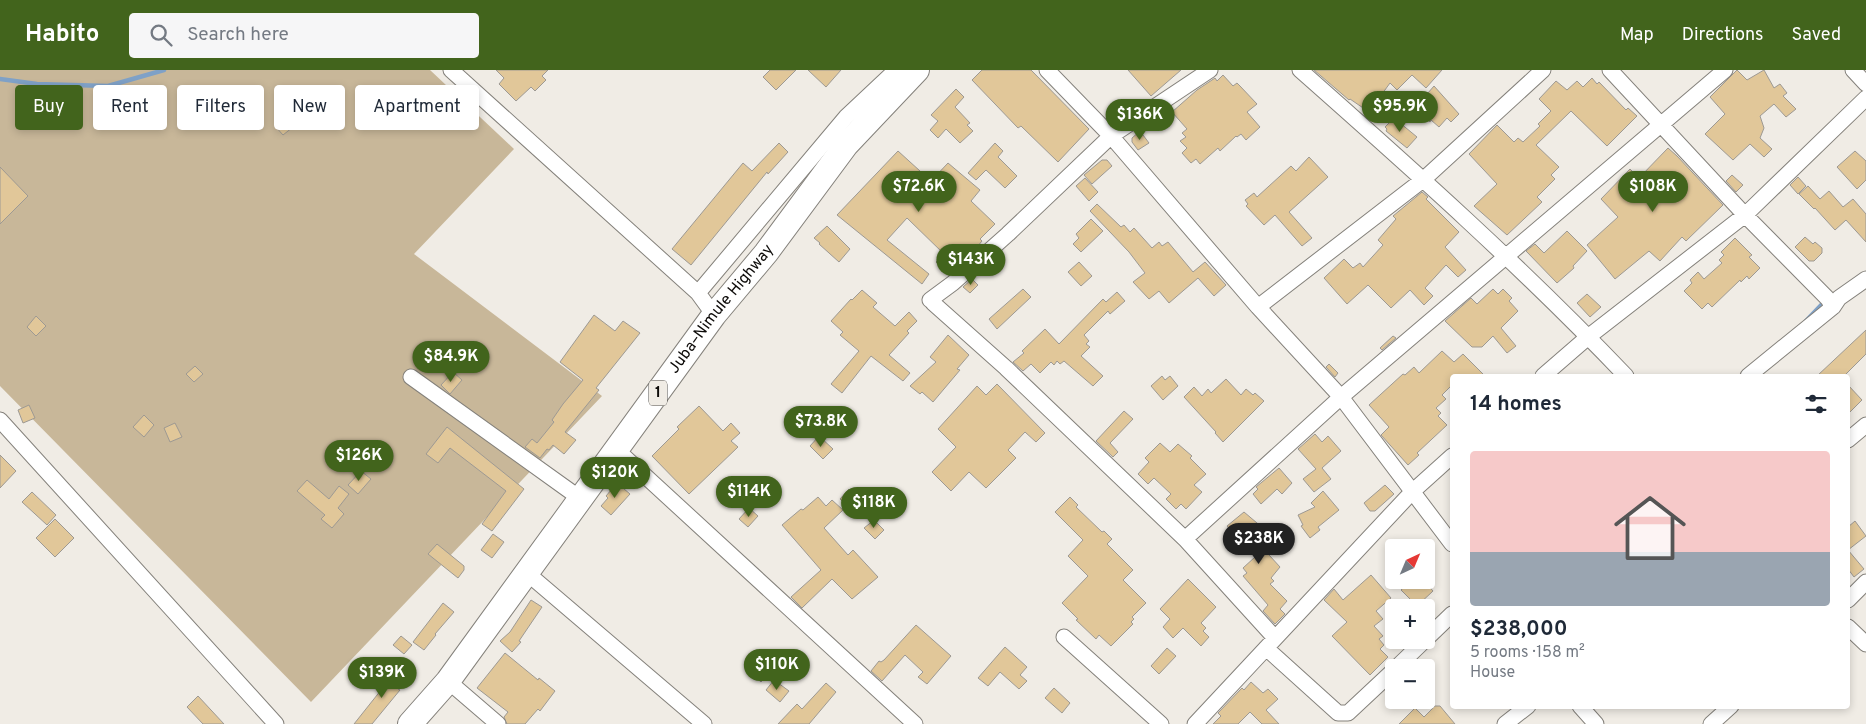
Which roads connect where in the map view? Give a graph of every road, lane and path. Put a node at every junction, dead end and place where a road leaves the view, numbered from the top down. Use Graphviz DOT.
graph roads {
  1 [pos="451,70"];
  2 [pos="896,70"];
  3 [pos="917,70"];
  4 [pos="1047,70"];
  5 [pos="1210,70"];
  6 [pos="1300,70"];
  7 [pos="1543,70"];
  8 [pos="1610,70"];
  9 [pos="1724,70"];
  10 [pos="1854,70"];
  11 [pos="1866,84"];
  12 [pos="1866,98"];
  13 [pos="1661,124"];
  14 [pos="1111,136"];
  15 [pos="1424,179"];
  16 [pos="1745,215"];
  17 [pos="1507,257"];
  18 [pos="1866,279"];
  19 [pos="698,292"];
  20 [pos="1258,307"];
  21 [pos="1834,307"];
  22 [pos="714,315"];
  23 [pos="1588,337"];
  24 [pos="1545,374"];
  25 [pos="1624,374"];
  26 [pos="1750,374"];
  27 [pos="411,377"];
  28 [pos="1341,397"];
  29 [pos="1866,425"];
  30 [pos="3,428"];
  31 [pos="1850,438"];
  32 [pos="617,450"];
  33 [pos="1450,458"];
  34 [pos="1412,492"];
  35 [pos="581,499"];
  36 [pos="1185,539"];
  37 [pos="1450,541"];
  38 [pos="527,573"];
  39 [pos="1866,582"];
  40 [pos="1850,598"];
  41 [pos="1450,616"];
  42 [pos="1850,629"];
  43 [pos="1435,631"];
  44 [pos="1064,637"];
  45 [pos="1270,643"];
  46 [pos="1866,644"];
  47 [pos="1416,649"];
  48 [pos="1406,659"];
  49 [pos="1385,678"];
  50 [pos="448,681"];
  51 [pos="1524,709"];
  52 [pos="1583,709"];
  53 [pos="1728,709"];
  54 [pos="276,724"];
  55 [pos="410,724"];
  56 [pos="498,724"];
  57 [pos="704,724"];
  58 [pos="915,724"];
  59 [pos="1161,724"];
  60 [pos="1195,724"];
  61 [pos="1505,724"];
  62 [pos="1596,724"];
  63 [pos="1712,724"];
  1 -- 19 [label="street"];
  2 -- 19 [label="street"];
  3 -- 22 [label="main road, Juba–Nimule Highway / 1"];
  4 -- 14 [label="street"];
  5 -- 14 [label="street"];
  6 -- 15 [label="street"];
  7 -- 15 [label="street"];
  8 -- 13 [label="street"];
  9 -- 13 [label="street"];
  10 -- 11 [label="street"];
  12 -- 16 [label="street"];
  13 -- 16 [label="street"];
  13 -- 17 [label="street"];
  14 -- 20 [label="street"];
  14 -- 36 [label="street"];
  15 -- 17 [label="street"];
  15 -- 20 [label="street"];
  16 -- 21 [label="street"];
  16 -- 23 [label="street"];
  17 -- 23 [label="street"];
  17 -- 28 [label="street"];
  18 -- 21 [label="street"];
  19 -- 22 [label="street"];
  20 -- 28 [label="street"];
  21 -- 26 [label="street"];
  22 -- 32 [label="main road, Juba–Nimule Highway / 1"];
  23 -- 24 [label="street"];
  23 -- 25 [label="street"];
  27 -- 35 [label="street"];
  28 -- 34 [label="street"];
  28 -- 36 [label="street"];
  29 -- 31 [label="street"];
  30 -- 54 [label="street"];
  32 -- 35 [label="main road, Juba–Nimule Highway / 1"];
  32 -- 58 [label="street"];
  33 -- 34 [label="street"];
  34 -- 37 [label="street"];
  34 -- 45 [label="street"];
  35 -- 38 [label="main road, Juba–Nimule Highway / 1"];
  36 -- 45 [label="street"];
  38 -- 50 [label="main road, Juba–Nimule Highway / 1"];
  38 -- 57 [label="street"];
  39 -- 40 [label="street"];
  41 -- 43 [label="street"];
  42 -- 46 [label="street"];
  44 -- 59 [label="street"];
  45 -- 49 [label="street"];
  45 -- 60 [label="street"];
  47 -- 48 [label="street"];
  50 -- 55 [label="main road, Juba–Nimule Highway / 1"];
  50 -- 56 [label="street"];
  51 -- 61 [label="street"];
  52 -- 62 [label="street"];
  53 -- 63 [label="street"];
}
